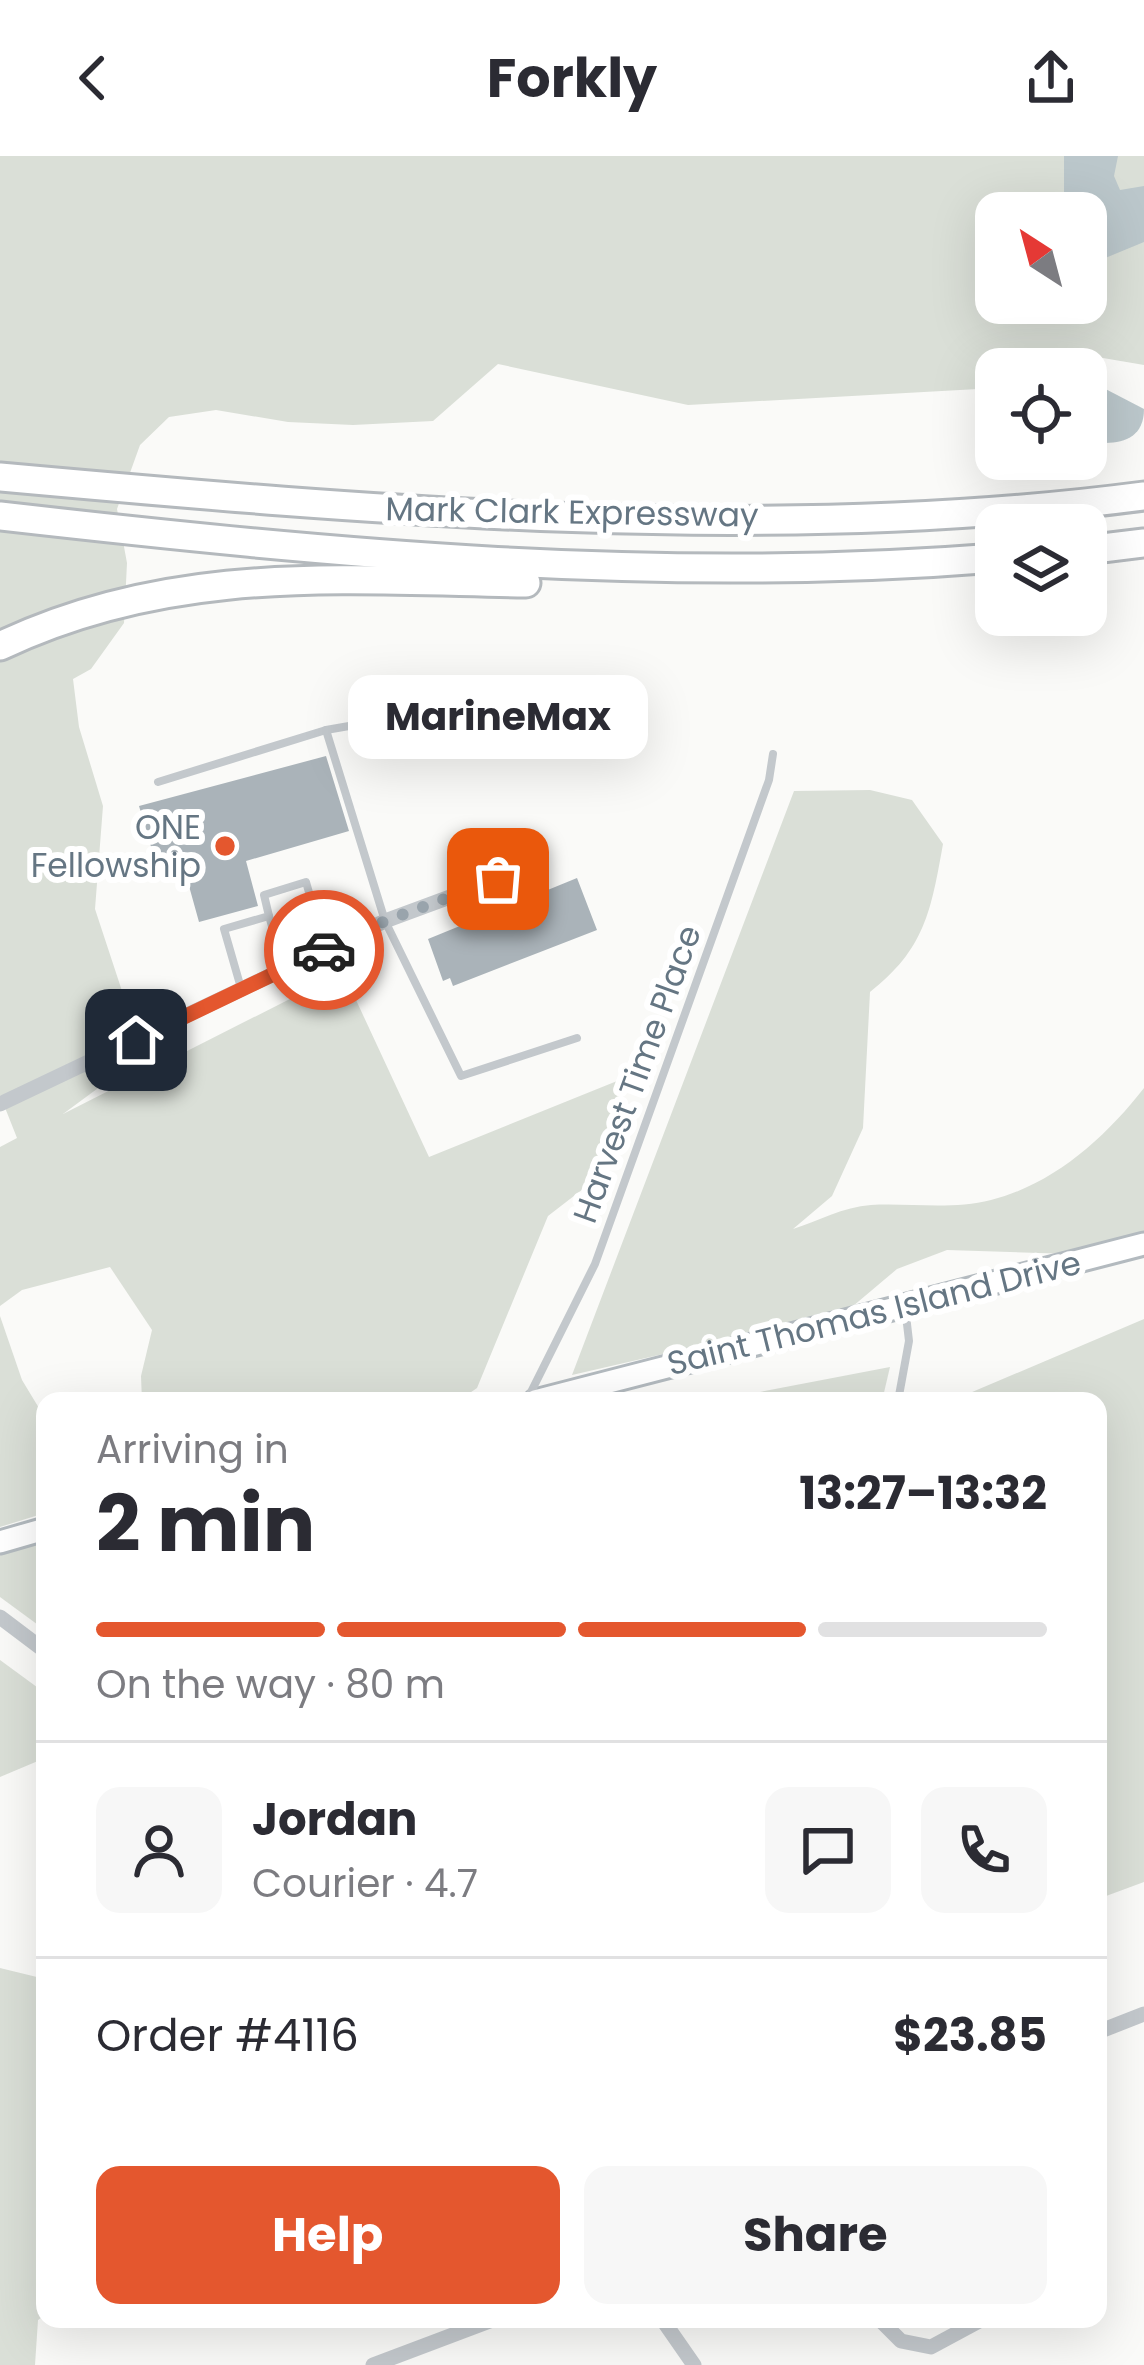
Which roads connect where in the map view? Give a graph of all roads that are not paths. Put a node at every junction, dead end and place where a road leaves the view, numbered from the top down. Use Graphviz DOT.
graph roads {
  1 [pos="0,458"];
  2 [pos="0,476"];
  3 [pos="196,495"];
  4 [pos="1144,496"];
  5 [pos="0,516"];
  6 [pos="1144,543"];
  7 [pos="1107,547"];
  8 [pos="975,559"];
  9 [pos="696,571"];
  10 [pos="0,646"];
  11 [pos="499,700"];
  12 [pos="326,730"];
  13 [pos="773,754"];
  14 [pos="158,782"];
  15 [pos="536,865"];
  16 [pos="269,916"];
  17 [pos="385,921"];
  18 [pos="326,950"];
  19 [pos="284,969"];
  20 [pos="242,990"];
  21 [pos="577,1038"];
  22 [pos="0,1104"];
  23 [pos="1144,1244"];
  24 [pos="905,1305"];
  25 [pos="535,1392"];
  26 [pos="566,1392"];
  27 [pos="900,1392"];
  28 [pos="36,1532"];
  29 [pos="0,1542"];
  30 [pos="0,1617"];
  31 [pos="36,1644"];
  32 [pos="1144,2014"];
  33 [pos="1107,2028"];
  34 [pos="471,2328"];
  35 [pos="668,2328"];
  36 [pos="888,2328"];
  37 [pos="966,2328"];
  38 [pos="374,2365"];
  39 [pos="694,2365"];
  1 -- 3 [label="highway"];
  2 -- 3 [label="highway, Mark Clark Expressway"];
  3 -- 4 [label="highway, Mark Clark Expressway"];
  5 -- 9 [label="highway, Mark Clark Expressway"];
  6 -- 7 [label="highway"];
  8 -- 9 [label="highway, Mark Clark Expressway"];
  9 -- 10 [label="highway"];
  11 -- 12 [label="lane"];
  12 -- 14 [label="lane"];
  12 -- 17 [label="lane"];
  13 -- 25 [label="lane, Harvest Time Place"];
  15 -- 17 [label="street"];
  16 -- 18 [label="lane"];
  16 -- 19 [label="lane"];
  16 -- 20 [label="lane"];
  17 -- 18 [label="street"];
  17 -- 21 [label="lane"];
  18 -- 19 [label="street"];
  19 -- 20 [label="street"];
  20 -- 22 [label="street"];
  23 -- 24 [label="main road, Saint Thomas Island Drive"];
  24 -- 26 [label="main road, Saint Thomas Island Drive"];
  24 -- 27 [label="lane"];
  28 -- 29 [label="main road"];
  30 -- 31 [label="street"];
  32 -- 33 [label="street"];
  34 -- 38 [label="street"];
  35 -- 39 [label="street"];
  36 -- 37 [label="street"];
}
